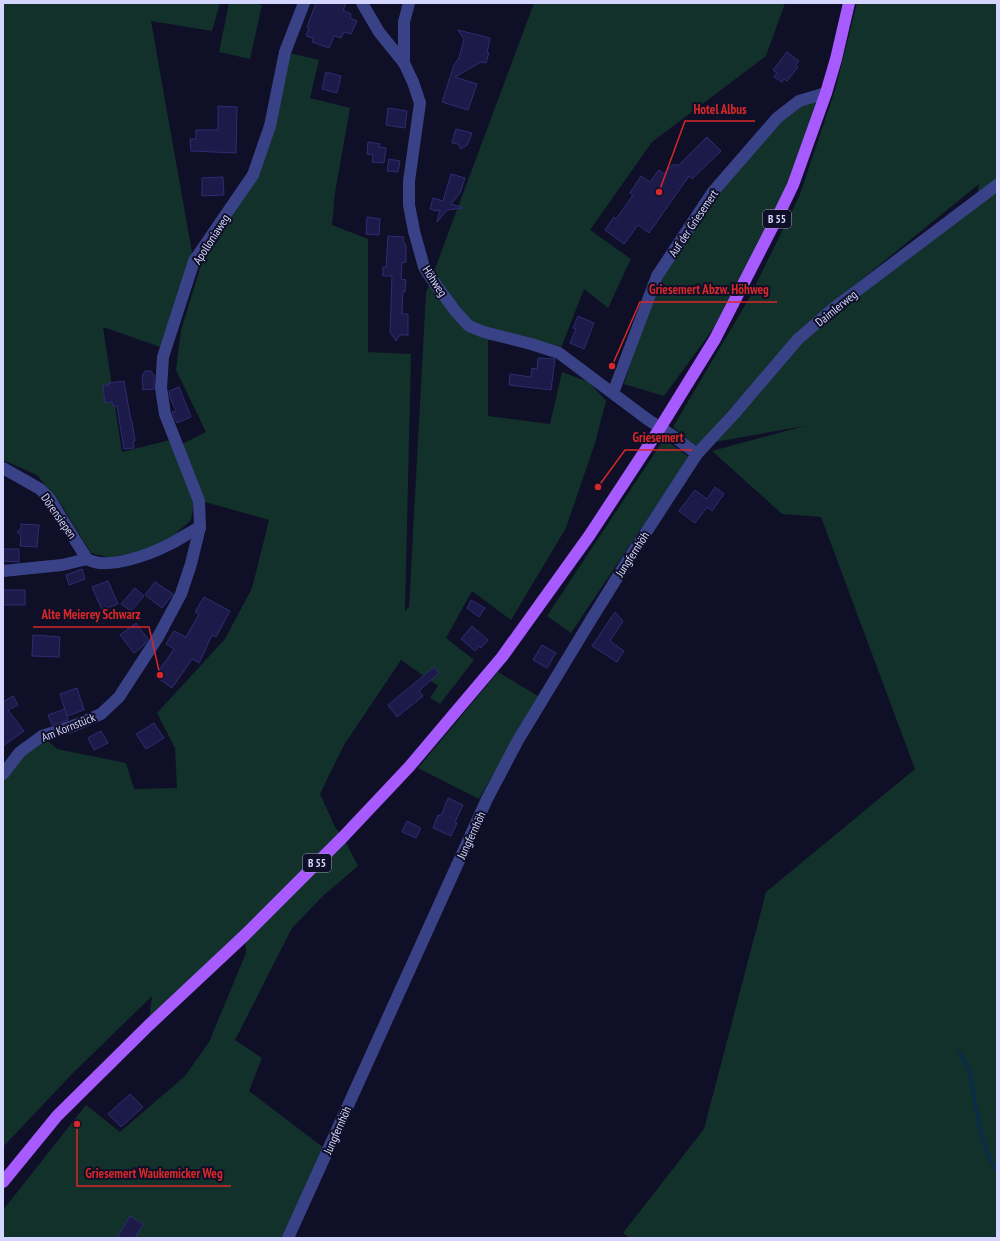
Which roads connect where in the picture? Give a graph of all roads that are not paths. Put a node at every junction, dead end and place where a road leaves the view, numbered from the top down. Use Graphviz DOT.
graph roads {
  1 [pos="304,3"];
  2 [pos="362,3"];
  3 [pos="409,3"];
  4 [pos="849,3"];
  5 [pos="404,63"];
  6 [pos="826,93"];
  7 [pos="997,185"];
  8 [pos="613,393"];
  9 [pos="660,428"];
  10 [pos="697,454"];
  11 [pos="3,468"];
  12 [pos="200,527"];
  13 [pos="87,559"];
  14 [pos="3,570"];
  15 [pos="3,774"];
  16 [pos="3,1182"];
  17 [pos="288,1238"];
  1 -- 12 [label="street, Apolloniaweg"];
  2 -- 5 [label="street, Höhweg"];
  3 -- 5 [label="street"];
  4 -- 6 [label="main road, B 55"];
  5 -- 8 [label="street, Höhweg"];
  6 -- 8 [label="street, Auf der Griesemert"];
  6 -- 9 [label="main road, B 55"];
  7 -- 10 [label="street, Daimlerweg"];
  8 -- 9 [label="street, Höhweg"];
  9 -- 10 [label="street, Höhweg"];
  9 -- 16 [label="main road, B 55"];
  10 -- 17 [label="street, Jungfernhöh"];
  11 -- 13 [label="street, Dörensiepen"];
  12 -- 13 [label="street"];
  12 -- 15 [label="street, Am Kornstück"];
  13 -- 14 [label="street"];
}
